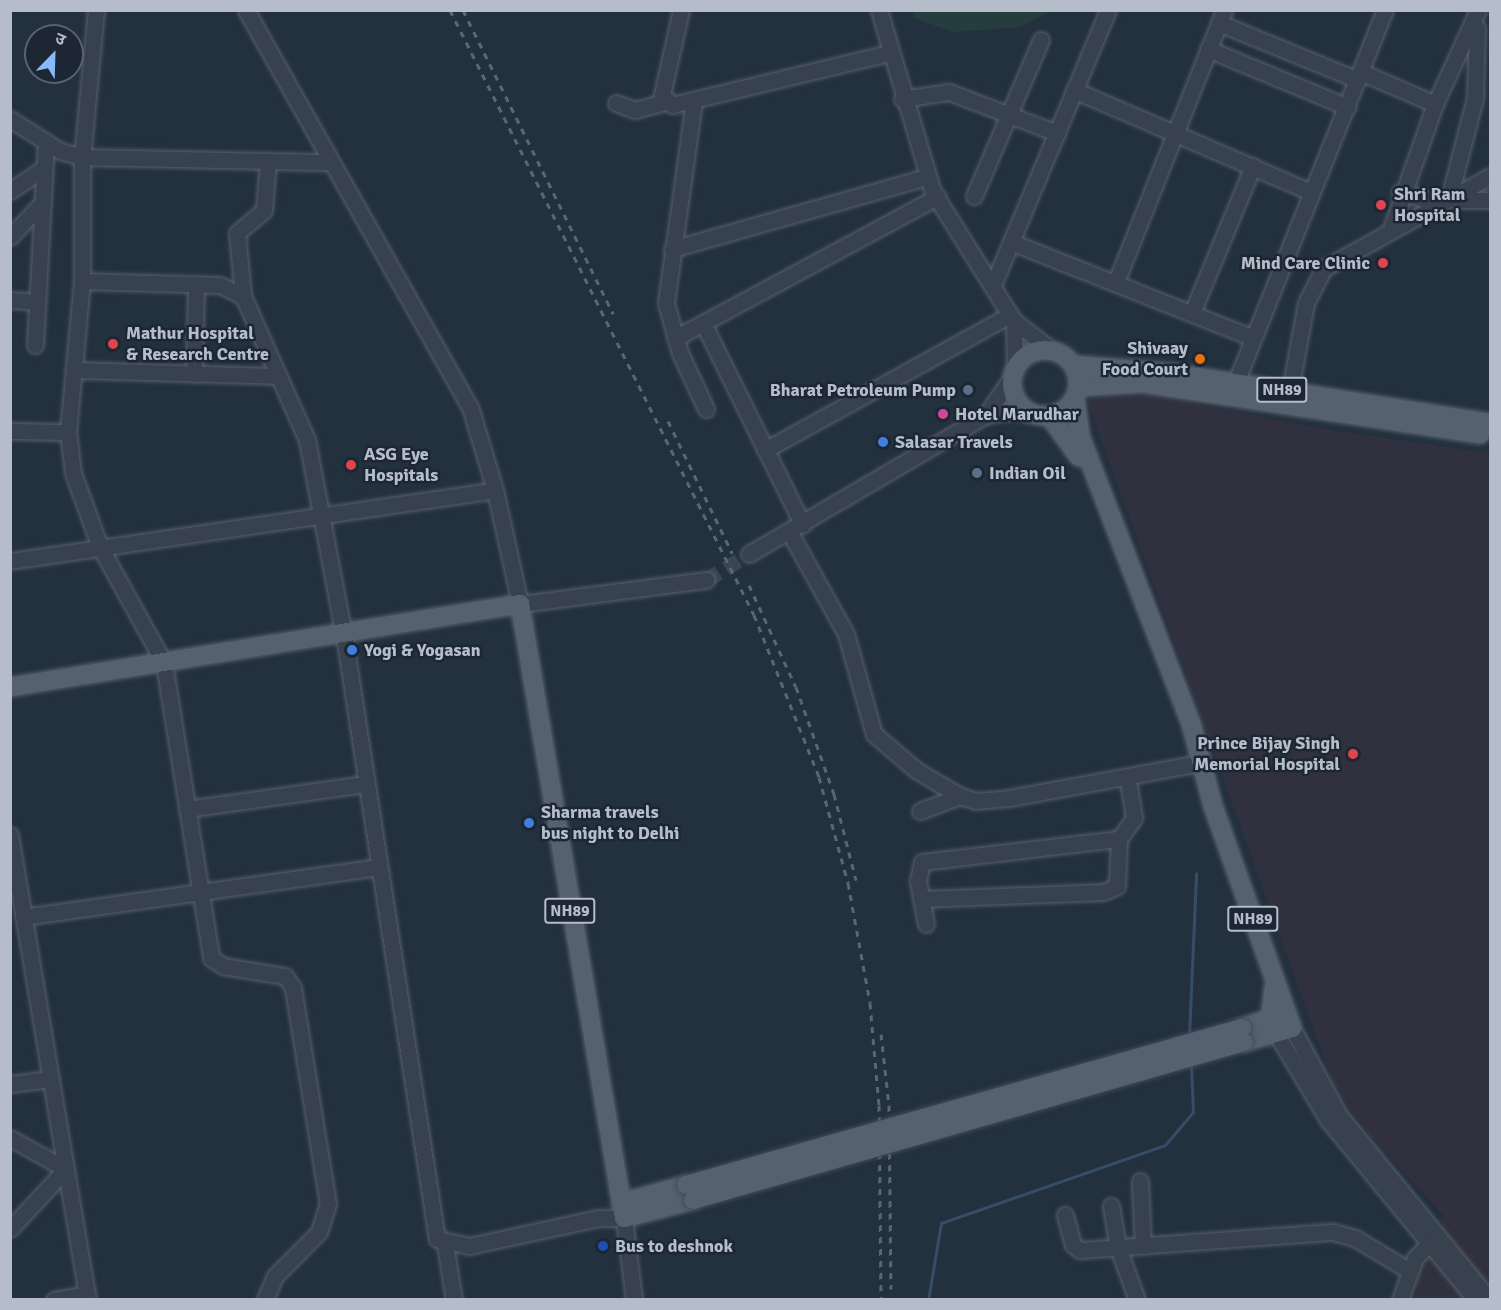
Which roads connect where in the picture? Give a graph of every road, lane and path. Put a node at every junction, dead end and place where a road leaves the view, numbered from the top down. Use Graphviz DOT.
graph roads {
  1 [pos="96,10"];
  2 [pos="246,10"];
  3 [pos="681,10"];
  4 [pos="879,10"];
  5 [pos="1108,10"];
  6 [pos="1380,12"];
  7 [pos="1478,16"];
  8 [pos="1221,17"];
  9 [pos="1041,40"];
  10 [pos="1208,49"];
  11 [pos="889,53"];
  12 [pos="1359,76"];
  13 [pos="1475,81"];
  14 [pos="1491,81"];
  15 [pos="1074,90"];
  16 [pos="902,99"];
  17 [pos="694,101"];
  18 [pos="616,102"];
  19 [pos="664,102"];
  20 [pos="1435,104"];
  21 [pos="1347,107"];
  22 [pos="1010,114"];
  23 [pos="10,119"];
  24 [pos="1177,132"];
  25 [pos="1057,133"];
  26 [pos="46,141"];
  27 [pos="82,157"];
  28 [pos="268,161"];
  29 [pos="330,162"];
  30 [pos="1253,166"];
  31 [pos="44,168"];
  32 [pos="1491,176"];
  33 [pos="927,177"];
  34 [pos="10,191"];
  35 [pos="1311,192"];
  36 [pos="1400,192"];
  37 [pos="1455,194"];
  38 [pos="974,196"];
  39 [pos="937,197"];
  40 [pos="1491,200"];
  41 [pos="43,202"];
  42 [pos="1438,203"];
  43 [pos="1391,228"];
  44 [pos="10,237"];
  45 [pos="1011,242"];
  46 [pos="672,249"];
  47 [pos="82,281"];
  48 [pos="1116,282"];
  49 [pos="196,284"];
  50 [pos="993,285"];
  51 [pos="243,296"];
  52 [pos="10,300"];
  53 [pos="37,302"];
  54 [pos="1192,313"];
  55 [pos="1012,318"];
  56 [pos="704,323"];
  57 [pos="1251,337"];
  58 [pos="675,338"];
  59 [pos="35,345"];
  60 [pos="1053,351"];
  61 [pos="1073,365"];
  62 [pos="76,370"];
  63 [pos="1013,373"];
  64 [pos="194,374"];
  65 [pos="275,376"];
  66 [pos="1233,389"];
  67 [pos="1077,393"];
  68 [pos="1289,398"];
  69 [pos="706,409"];
  70 [pos="986,415"];
  71 [pos="1043,416"];
  72 [pos="1486,429"];
  73 [pos="10,431"];
  74 [pos="68,432"];
  75 [pos="765,450"];
  76 [pos="495,490"];
  77 [pos="321,513"];
  78 [pos="796,529"];
  79 [pos="100,547"];
  80 [pos="749,554"];
  81 [pos="10,561"];
  82 [pos="705,580"];
  83 [pos="520,604"];
  84 [pos="344,635"];
  85 [pos="164,663"];
  86 [pos="10,687"];
  87 [pos="1198,757"];
  88 [pos="1128,779"];
  89 [pos="366,784"];
  90 [pos="960,796"];
  91 [pos="187,809"];
  92 [pos="920,811"];
  93 [pos="10,835"];
  94 [pos="1119,840"];
  95 [pos="378,867"];
  96 [pos="204,889"];
  97 [pos="921,899"];
  98 [pos="23,917"];
  99 [pos="926,924"];
  100 [pos="1281,1023"];
  101 [pos="49,1079"];
  102 [pos="10,1084"];
  103 [pos="10,1138"];
  104 [pos="63,1169"];
  105 [pos="1140,1181"];
  106 [pos="1111,1206"];
  107 [pos="623,1210"];
  108 [pos="1065,1215"];
  109 [pos="10,1229"];
  110 [pos="1434,1238"];
  111 [pos="445,1244"];
  112 [pos="1143,1246"];
  113 [pos="1118,1248"];
  114 [pos="1408,1270"];
  115 [pos="87,1297"];
  116 [pos="54,1299"];
  117 [pos="265,1299"];
  118 [pos="454,1299"];
  119 [pos="634,1299"];
  120 [pos="1137,1299"];
  121 [pos="1400,1299"];
  122 [pos="1476,1299"];
  123 [pos="1490,1299"];
  1 -- 27 [label="street"];
  2 -- 29 [label="street"];
  3 -- 19 [label="street"];
  4 -- 11 [label="street"];
  5 -- 15 [label="street"];
  6 -- 12 [label="street"];
  7 -- 13 [label="street"];
  7 -- 20 [label="street"];
  8 -- 10 [label="street"];
  8 -- 12 [label="street"];
  9 -- 22 [label="street"];
  10 -- 21 [label="street"];
  10 -- 24 [label="street"];
  11 -- 16 [label="street"];
  11 -- 17 [label="street"];
  12 -- 20 [label="street"];
  12 -- 21 [label="street"];
  13 -- 14 [label="street"];
  13 -- 37 [label="street"];
  15 -- 24 [label="street"];
  15 -- 25 [label="street"];
  16 -- 22 [label="street"];
  16 -- 33 [label="street"];
  17 -- 19 [label="street"];
  17 -- 46 [label="street"];
  18 -- 19 [label="street"];
  20 -- 36 [label="street"];
  21 -- 35 [label="street"];
  22 -- 25 [label="street"];
  22 -- 38 [label="street"];
  23 -- 26 [label="street"];
  24 -- 30 [label="street"];
  24 -- 48 [label="street"];
  25 -- 45 [label="street"];
  26 -- 27 [label="street"];
  26 -- 31 [label="street"];
  27 -- 28 [label="street"];
  27 -- 47 [label="street"];
  28 -- 29 [label="street"];
  28 -- 51 [label="street"];
  29 -- 76 [label="street"];
  30 -- 35 [label="street"];
  30 -- 54 [label="street"];
  31 -- 34 [label="street"];
  31 -- 41 [label="street"];
  32 -- 37 [label="street"];
  33 -- 39 [label="street"];
  33 -- 46 [label="street"];
  35 -- 57 [label="street"];
  36 -- 42 [label="street"];
  36 -- 43 [label="street"];
  37 -- 40 [label="street"];
  37 -- 42 [label="street"];
  39 -- 50 [label="street"];
  39 -- 56 [label="street"];
  41 -- 44 [label="street"];
  41 -- 53 [label="street"];
  42 -- 43 [label="street"];
  43 -- 68 [label="street"];
  45 -- 48 [label="street"];
  45 -- 50 [label="street"];
  46 -- 58 [label="street"];
  47 -- 49 [label="street"];
  47 -- 62 [label="street"];
  48 -- 54 [label="street"];
  49 -- 51 [label="street"];
  49 -- 64 [label="street"];
  50 -- 55 [label="street"];
  51 -- 65 [label="street"];
  52 -- 53 [label="street"];
  53 -- 59 [label="street"];
  54 -- 57 [label="street"];
  55 -- 60 [label="street"];
  55 -- 63 [label="street"];
  55 -- 75 [label="street"];
  56 -- 58 [label="street"];
  56 -- 75 [label="street"];
  57 -- 66 [label="street"];
  58 -- 69 [label="street"];
  60 -- 61 [label="main road, NH89"];
  60 -- 63 [label="main road"];
  61 -- 66 [label="main road, NH89"];
  61 -- 67 [label="main road, NH89"];
  62 -- 64 [label="street"];
  62 -- 74 [label="street"];
  63 -- 70 [label="street"];
  63 -- 71 [label="main road, NH89"];
  64 -- 65 [label="street"];
  65 -- 77 [label="street"];
  66 -- 67 [label="main road, NH89"];
  66 -- 68 [label="main road, NH89"];
  67 -- 71 [label="main road, NH89"];
  67 -- 87 [label="main road, NH89"];
  68 -- 72 [label="main road, NH89"];
  70 -- 71 [label="street"];
  70 -- 78 [label="street"];
  71 -- 87 [label="main road, NH89"];
  73 -- 74 [label="street"];
  74 -- 79 [label="street"];
  75 -- 78 [label="street"];
  76 -- 77 [label="street"];
  76 -- 83 [label="street"];
  77 -- 79 [label="street"];
  77 -- 84 [label="street"];
  78 -- 80 [label="street"];
  78 -- 90 [label="street"];
  79 -- 81 [label="street"];
  79 -- 85 [label="street"];
  82 -- 83 [label="street"];
  83 -- 84 [label="main road"];
  83 -- 107 [label="main road, NH89"];
  84 -- 85 [label="main road"];
  84 -- 89 [label="street"];
  85 -- 86 [label="main road"];
  85 -- 91 [label="street"];
  87 -- 88 [label="street"];
  87 -- 100 [label="main road, NH89"];
  88 -- 90 [label="street"];
  88 -- 94 [label="street"];
  89 -- 91 [label="street"];
  89 -- 95 [label="street"];
  90 -- 92 [label="street"];
  91 -- 96 [label="street"];
  93 -- 98 [label="street"];
  94 -- 97 [label="street"];
  94 -- 97 [label="street"];
  95 -- 96 [label="street"];
  95 -- 111 [label="street"];
  96 -- 98 [label="street"];
  96 -- 117 [label="street"];
  97 -- 99 [label="street"];
  98 -- 101 [label="street"];
  100 -- 107 [label="main road, bridge"];
  100 -- 110 [label="street"];
  101 -- 102 [label="street"];
  101 -- 104 [label="street"];
  103 -- 104 [label="street"];
  104 -- 109 [label="street"];
  104 -- 115 [label="street"];
  105 -- 112 [label="street"];
  106 -- 113 [label="street"];
  107 -- 111 [label="street"];
  107 -- 119 [label="street"];
  108 -- 113 [label="street"];
  110 -- 114 [label="street"];
  110 -- 122 [label="street"];
  110 -- 123 [label="street"];
  111 -- 118 [label="street"];
  112 -- 113 [label="street"];
  112 -- 114 [label="street"];
  113 -- 120 [label="street"];
  114 -- 121 [label="street"];
  115 -- 116 [label="street"];
}
